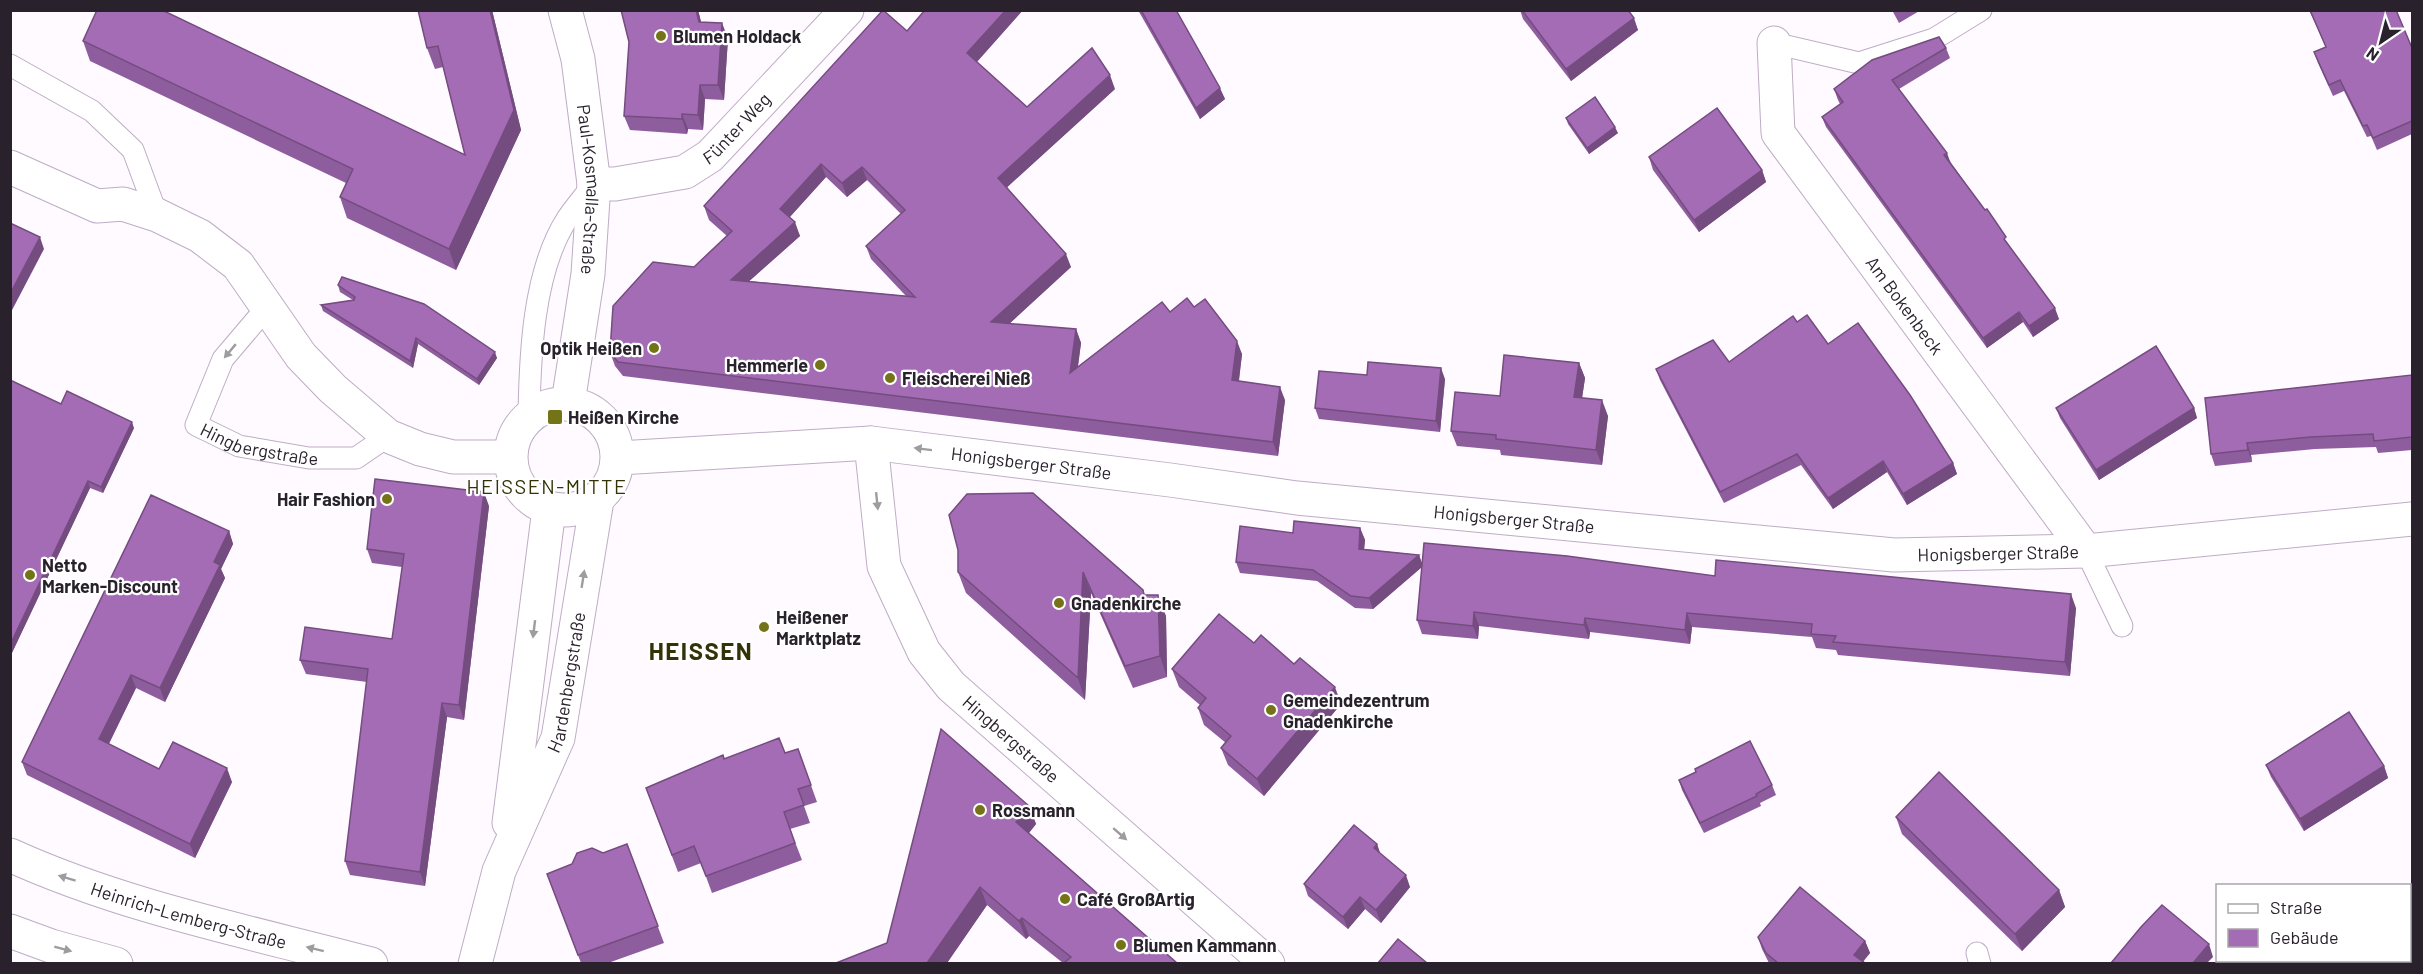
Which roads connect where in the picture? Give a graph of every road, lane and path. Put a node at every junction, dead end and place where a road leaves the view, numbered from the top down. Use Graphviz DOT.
graph roads {
  1 [pos="565,10"];
  2 [pos="847,10"];
  3 [pos="1981,10"];
  4 [pos="1774,43"];
  5 [pos="10,65"];
  6 [pos="10,167"];
  7 [pos="594,183"];
  8 [pos="157,215"];
  9 [pos="268,306"];
  10 [pos="568,403"];
  11 [pos="529,415"];
  12 [pos="388,436"];
  13 [pos="871,443"];
  14 [pos="510,457"];
  15 [pos="619,458"];
  16 [pos="597,500"];
  17 [pos="549,509"];
  18 [pos="2412,519"];
  19 [pos="2086,551"];
  20 [pos="2122,626"];
  21 [pos="10,855"];
  22 [pos="505,855"];
  23 [pos="10,931"];
  24 [pos="116,963"];
  25 [pos="371,963"];
  26 [pos="475,963"];
  27 [pos="1268,963"];
  1 -- 7 [label="street, Paul-Kosmalla-Straße"];
  2 -- 7 [label="street, Fünter Weg"];
  3 -- 4 [label="lane"];
  4 -- 19 [label="street, Am Bokenbeck"];
  5 -- 8 [label="lane"];
  6 -- 8 [label="street"];
  7 -- 10 [label="street, Paul-Kosmalla-Straße"];
  7 -- 11 [label="lane"];
  8 -- 9 [label="street"];
  9 -- 12 [label="street"];
  9 -- 12 [label="lane, Hingbergstraße, one-way"];
  10 -- 11 [label="street"];
  10 -- 15 [label="street"];
  11 -- 14 [label="street"];
  12 -- 14 [label="street"];
  13 -- 15 [label="street, Honigsberger Straße"];
  19 -- 13 [label="street, Honigsberger Straße, one-way"];
  13 -- 27 [label="street, Hingbergstraße, one-way"];
  14 -- 17 [label="street"];
  15 -- 16 [label="street"];
  16 -- 17 [label="street"];
  22 -- 16 [label="street, Hardenbergstraße, one-way"];
  17 -- 22 [label="street, Hardenbergstraße, one-way"];
  18 -- 19 [label="street, Honigsberger Straße"];
  19 -- 20 [label="lane"];
  25 -- 21 [label="street, Heinrich-Lemberg-Straße, one-way"];
  22 -- 26 [label="street, Hardenbergstraße"];
  23 -- 24 [label="street, one-way"];
}
